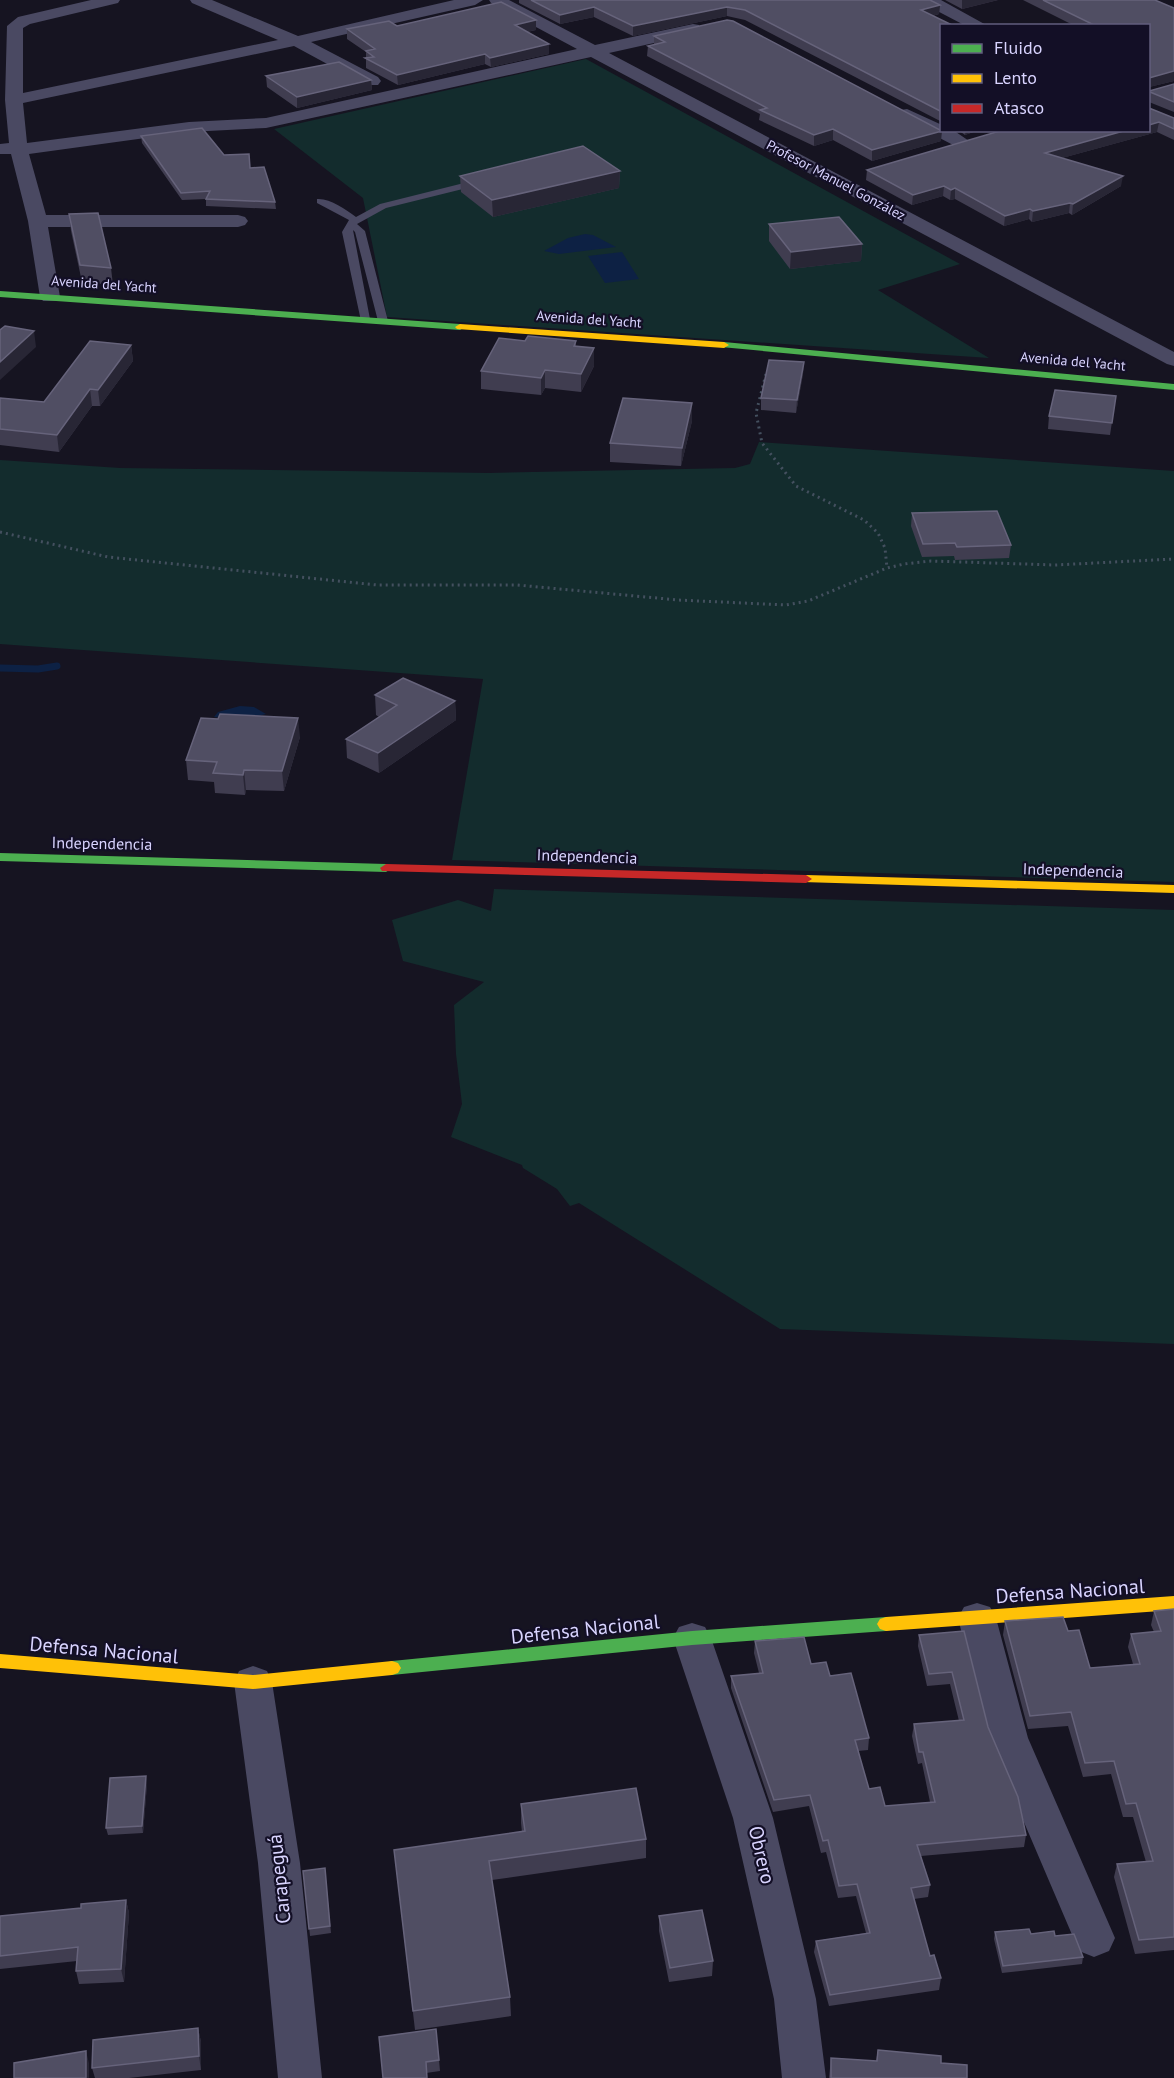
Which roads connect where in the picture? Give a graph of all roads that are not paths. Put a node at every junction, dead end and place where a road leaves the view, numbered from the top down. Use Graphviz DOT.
graph roads {
  1 [pos="112,0"];
  2 [pos="198,0"];
  3 [pos="475,0"];
  4 [pos="497,0"];
  5 [pos="928,0"];
  6 [pos="976,24"];
  7 [pos="707,26"];
  8 [pos="296,41"];
  9 [pos="594,51"];
  10 [pos="398,94"];
  11 [pos="14,100"];
  12 [pos="892,105"];
  13 [pos="940,131"];
  14 [pos="942,132"];
  15 [pos="982,138"];
  16 [pos="963,143"];
  17 [pos="9,148"];
  18 [pos="942,149"];
  19 [pos="855,173"];
  20 [pos="834,179"];
  21 [pos="487,181"];
  22 [pos="320,201"];
  23 [pos="38,221"];
  24 [pos="238,221"];
  25 [pos="353,222"];
  26 [pos="368,262"];
  27 [pos="353,263"];
  28 [pos="0,294"];
  29 [pos="50,297"];
  30 [pos="365,320"];
  31 [pos="383,321"];
  32 [pos="1174,360"];
  33 [pos="1174,387"];
  34 [pos="0,857"];
  35 [pos="1174,889"];
  36 [pos="1174,1603"];
  37 [pos="977,1618"];
  38 [pos="692,1638"];
  39 [pos="0,1661"];
  40 [pos="253,1682"];
  41 [pos="1094,1938"];
  42 [pos="300,2078"];
  43 [pos="804,2078"];
  1 -- 11 [label="street"];
  2 -- 8 [label="street"];
  3 -- 8 [label="street"];
  4 -- 9 [label="street, Profesor Manuel González"];
  5 -- 6 [label="street"];
  7 -- 9 [label="street"];
  8 -- 10 [label="street"];
  8 -- 11 [label="street"];
  9 -- 10 [label="street"];
  9 -- 20 [label="street, Profesor Manuel González"];
  10 -- 17 [label="street"];
  11 -- 17 [label="street"];
  12 -- 13 [label="street"];
  14 -- 16 [label="street"];
  15 -- 16 [label="street"];
  16 -- 18 [label="street"];
  17 -- 23 [label="street"];
  19 -- 20 [label="street"];
  20 -- 32 [label="street, Profesor Manuel González"];
  21 -- 25 [label="lane"];
  22 -- 25 [label="lane"];
  23 -- 24 [label="street"];
  23 -- 29 [label="street"];
  25 -- 26 [label="lane"];
  25 -- 27 [label="lane"];
  26 -- 27 [label="lane"];
  26 -- 31 [label="lane"];
  27 -- 30 [label="lane"];
  28 -- 29 [label="street, Avenida del Yacht"];
  29 -- 30 [label="street, Avenida del Yacht"];
  30 -- 31 [label="street, Avenida del Yacht"];
  31 -- 33 [label="street, Avenida del Yacht"];
  34 -- 35 [label="street, Independencia"];
  36 -- 37 [label="street, Defensa Nacional"];
  37 -- 38 [label="street, Defensa Nacional"];
  37 -- 41 [label="street"];
  38 -- 40 [label="street, Defensa Nacional"];
  38 -- 43 [label="street, Obrero"];
  39 -- 40 [label="street, Defensa Nacional"];
  40 -- 42 [label="street, Carapeguá"];
}
